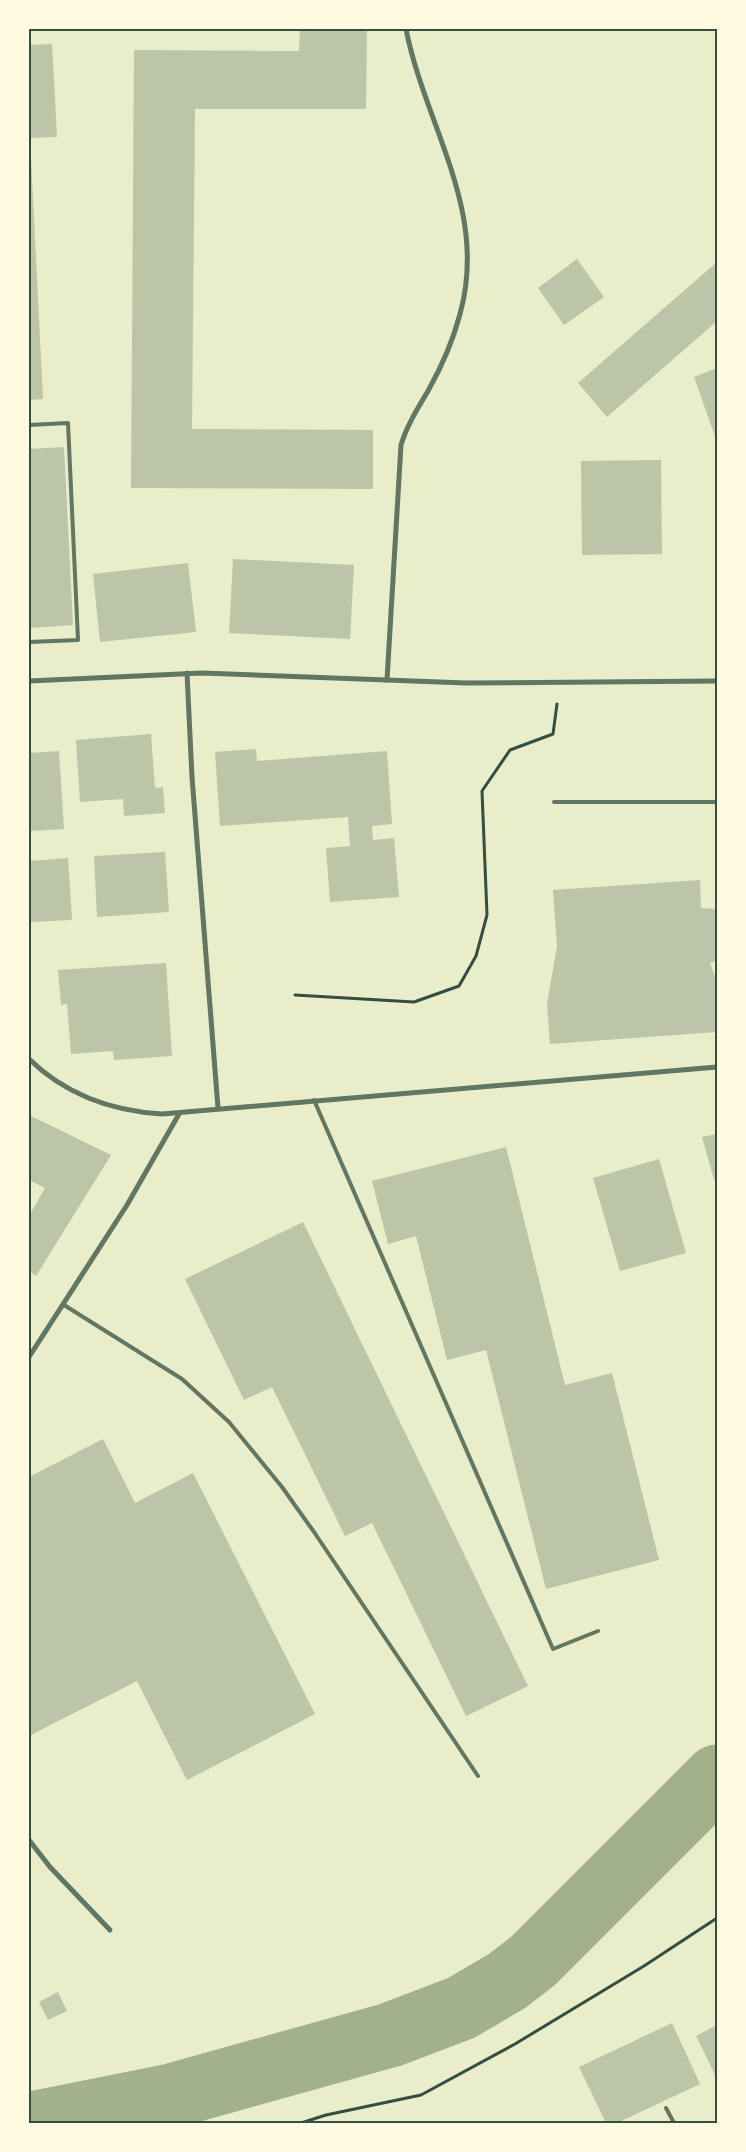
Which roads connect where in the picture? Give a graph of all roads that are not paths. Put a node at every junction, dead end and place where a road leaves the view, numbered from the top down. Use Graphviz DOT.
graph roads {
  1 [pos="406,29"];
  2 [pos="29,425"];
  3 [pos="29,642"];
  4 [pos="187,673"];
  5 [pos="387,680"];
  6 [pos="29,681"];
  7 [pos="717,681"];
  8 [pos="554,802"];
  9 [pos="717,802"];
  10 [pos="29,1059"];
  11 [pos="717,1067"];
  12 [pos="314,1100"];
  13 [pos="218,1108"];
  14 [pos="179,1114"];
  15 [pos="64,1305"];
  16 [pos="29,1357"];
  17 [pos="598,1631"];
  18 [pos="478,1776"];
  19 [pos="29,1840"];
  20 [pos="110,1930"];
  21 [pos="666,2108"];
  22 [pos="674,2123"];
  1 -- 5 [label="street"];
  2 -- 3 [label="lane"];
  4 -- 5 [label="street"];
  4 -- 6 [label="street"];
  4 -- 13 [label="street"];
  5 -- 7 [label="street"];
  8 -- 9 [label="lane"];
  10 -- 14 [label="street"];
  11 -- 12 [label="street"];
  12 -- 13 [label="street"];
  12 -- 17 [label="lane"];
  13 -- 14 [label="street"];
  14 -- 15 [label="street"];
  15 -- 16 [label="street"];
  15 -- 18 [label="lane"];
  19 -- 20 [label="street"];
  21 -- 22 [label="lane"];
}
